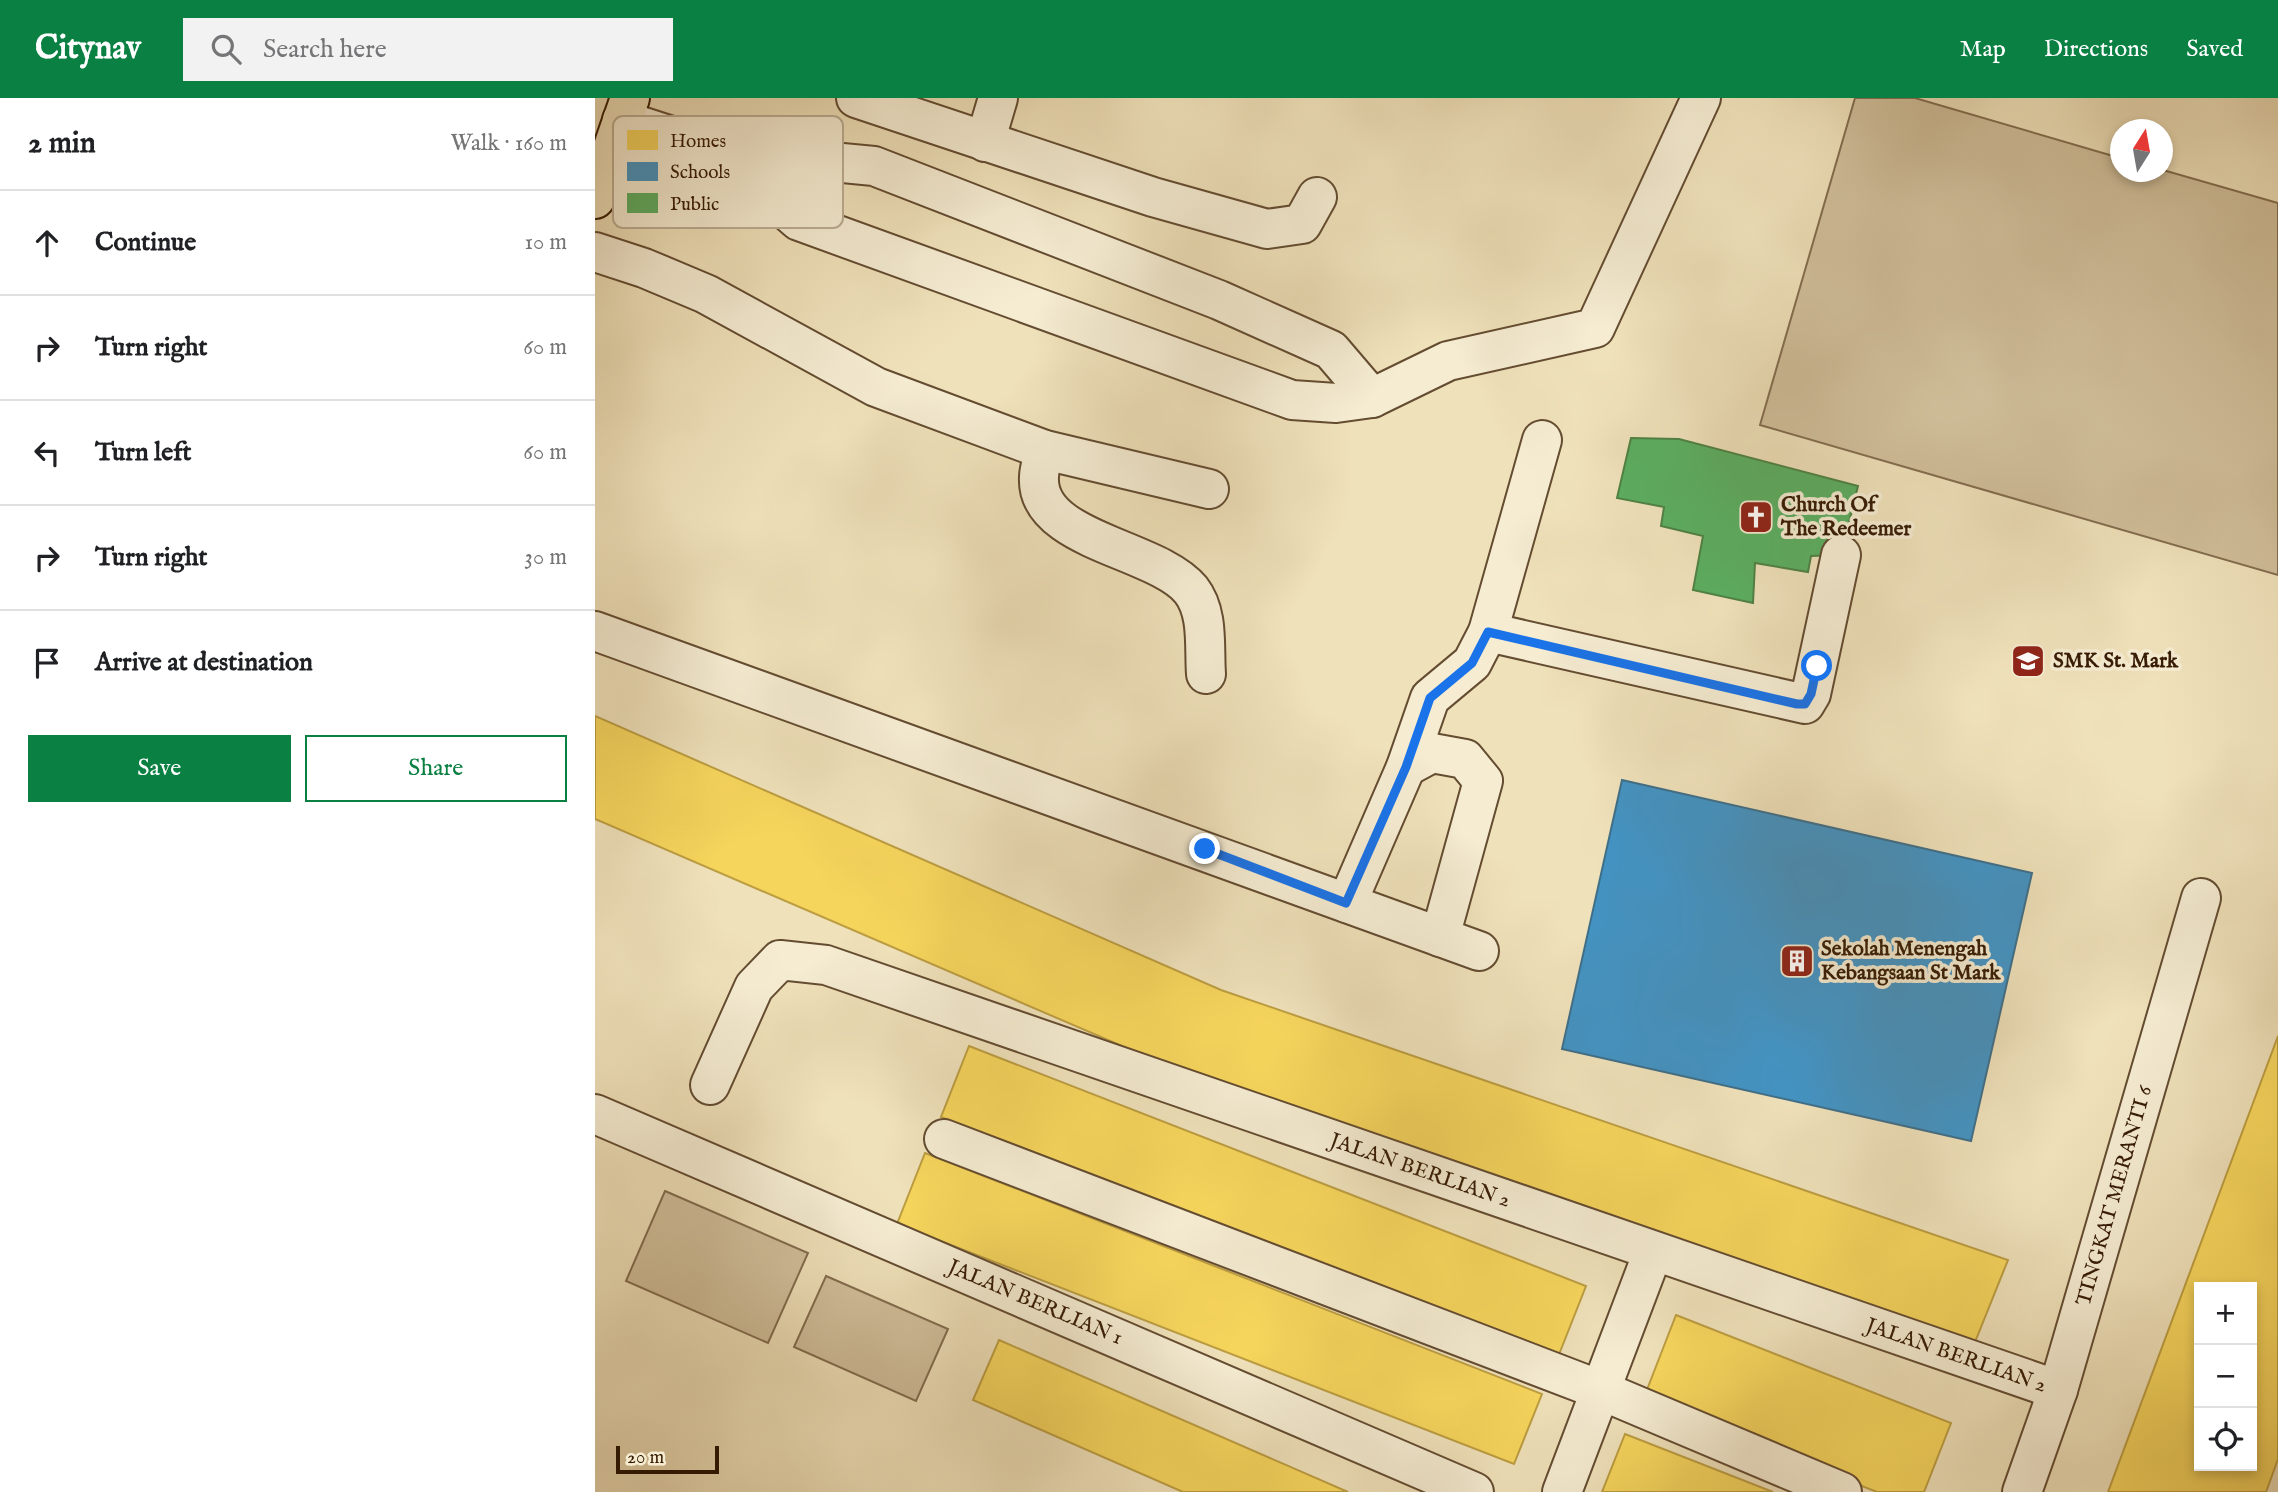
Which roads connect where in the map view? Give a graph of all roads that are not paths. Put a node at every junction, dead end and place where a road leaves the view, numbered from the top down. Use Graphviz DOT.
graph roads {
  1 [pos="856,98"];
  2 [pos="998,98"];
  3 [pos="1700,98"];
  4 [pos="985,142"];
  5 [pos="613,147"];
  6 [pos="843,163"];
  7 [pos="1317,197"];
  8 [pos="595,199"];
  9 [pos="818,228"];
  10 [pos="595,252"];
  11 [pos="1372,398"];
  12 [pos="1542,440"];
  13 [pos="1045,450"];
  14 [pos="1209,489"];
  15 [pos="1841,555"];
  16 [pos="595,631"];
  17 [pos="1488,632"];
  18 [pos="1206,674"];
  19 [pos="1406,767"];
  20 [pos="2201,898"];
  21 [pos="1346,903"];
  22 [pos="1440,937"];
  23 [pos="1479,951"];
  24 [pos="710,1085"];
  25 [pos="595,1114"];
  26 [pos="944,1139"];
  27 [pos="1653,1252"];
  28 [pos="1600,1390"];
  29 [pos="2058,1390"];
  30 [pos="1474,1492"];
  31 [pos="1562,1492"];
  32 [pos="1842,1492"];
  33 [pos="2022,1492"];
  1 -- 4 [label="street"];
  2 -- 4 [label="street"];
  3 -- 11 [label="street"];
  4 -- 7 [label="street"];
  5 -- 8 [label="main road"];
  6 -- 11 [label="street"];
  9 -- 11 [label="street"];
  10 -- 13 [label="street"];
  12 -- 17 [label="street"];
  13 -- 14 [label="street"];
  13 -- 18 [label="street"];
  15 -- 17 [label="street"];
  16 -- 21 [label="street"];
  17 -- 19 [label="street"];
  19 -- 21 [label="street"];
  19 -- 22 [label="street"];
  20 -- 29 [label="street, TINGKAT MERANTI 6"];
  21 -- 22 [label="street"];
  22 -- 23 [label="street"];
  24 -- 27 [label="street, JALAN BERLIAN 2"];
  25 -- 30 [label="street, JALAN BERLIAN 1"];
  26 -- 28 [label="street"];
  27 -- 28 [label="street"];
  27 -- 29 [label="street, JALAN BERLIAN 2"];
  28 -- 31 [label="street"];
  28 -- 32 [label="street"];
  29 -- 33 [label="street, TINGKAT MERANTI 6"];
}
